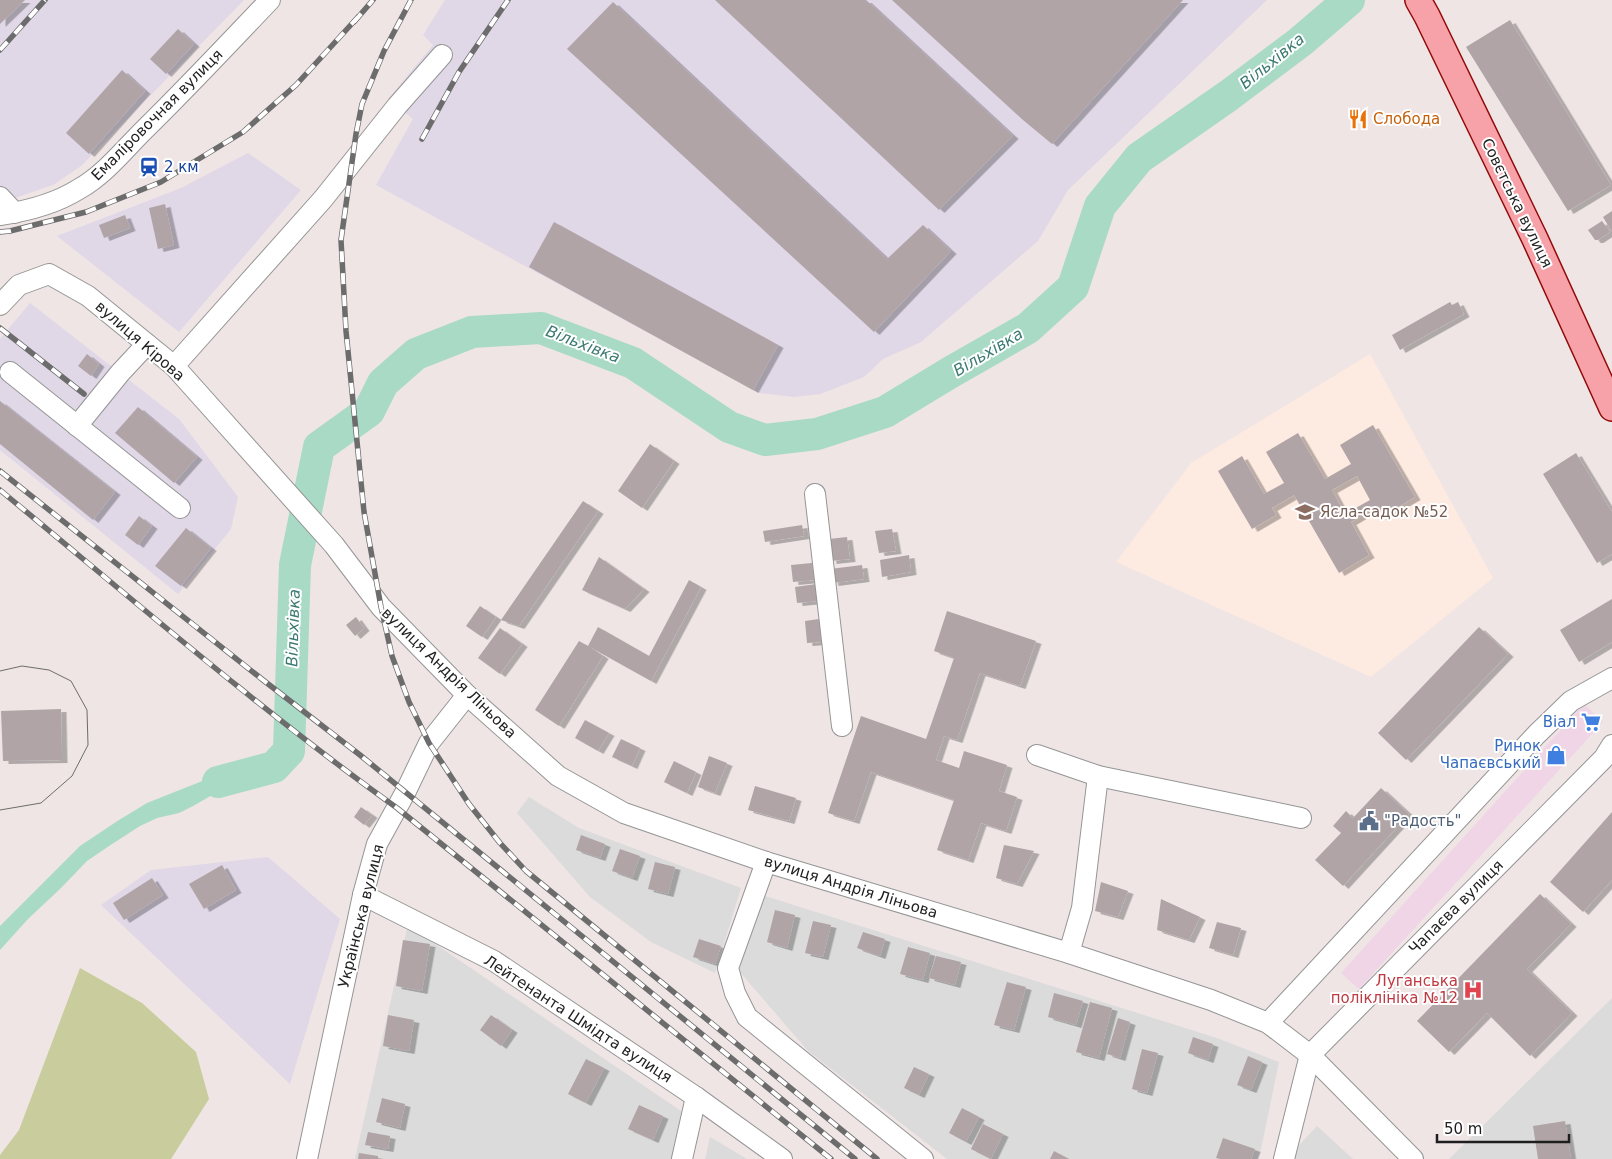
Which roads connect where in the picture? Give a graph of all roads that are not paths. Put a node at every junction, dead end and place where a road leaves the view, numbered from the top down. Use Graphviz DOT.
graph roads {
  1 [pos="270,0"];
  2 [pos="1422,8"];
  3 [pos="442,54"];
  4 [pos="0,197"];
  5 [pos="7,214"];
  6 [pos="0,305"];
  7 [pos="147,344"];
  8 [pos="174,366"];
  9 [pos="10,372"];
  10 [pos="1612,408"];
  11 [pos="77,426"];
  12 [pos="815,494"];
  13 [pos="180,508"];
  14 [pos="334,545"];
  15 [pos="1612,678"];
  16 [pos="467,695"];
  17 [pos="842,726"];
  18 [pos="1037,755"];
  19 [pos="1610,756"];
  20 [pos="1098,776"];
  21 [pos="1301,818"];
  22 [pos="766,862"];
  23 [pos="363,895"];
  24 [pos="1069,952"];
  25 [pos="1268,1023"];
  26 [pos="1310,1055"];
  27 [pos="696,1097"];
  28 [pos="307,1159"];
  29 [pos="682,1159"];
  30 [pos="782,1159"];
  31 [pos="923,1159"];
  32 [pos="1284,1159"];
  33 [pos="1413,1159"];
  1 -- 5 [label="street, Емаліровочная вулиця"];
  2 -- 10 [label="main road, Совєтська вулиця"];
  3 -- 8 [label="street"];
  4 -- 5 [label="street"];
  6 -- 7 [label="street, вулиця Кірова"];
  7 -- 8 [label="street, вулиця Кірова"];
  7 -- 11 [label="street"];
  8 -- 14 [label="street, вулиця Кірова"];
  9 -- 11 [label="street"];
  11 -- 13 [label="street"];
  12 -- 17 [label="street"];
  14 -- 16 [label="street, вулиця Андрія Ліньова"];
  15 -- 25 [label="street"];
  16 -- 22 [label="street, вулиця Андрія Ліньова"];
  16 -- 23 [label="street, Українська вулиця"];
  18 -- 20 [label="street"];
  19 -- 26 [label="street, Чапаєва вулиця"];
  20 -- 21 [label="street"];
  20 -- 24 [label="street"];
  22 -- 24 [label="street, вулиця Андрія Ліньова"];
  22 -- 31 [label="street"];
  23 -- 27 [label="street, Лейтенанта Шмідта вулиця"];
  23 -- 28 [label="street, Українська вулиця"];
  24 -- 25 [label="street, вулиця Андрія Ліньова"];
  25 -- 26 [label="street, вулиця Андрія Ліньова"];
  26 -- 32 [label="street"];
  26 -- 33 [label="street, вулиця Андрія Ліньова"];
  27 -- 29 [label="street"];
  27 -- 30 [label="street, Лейтенанта Шмідта вулиця"];
}
